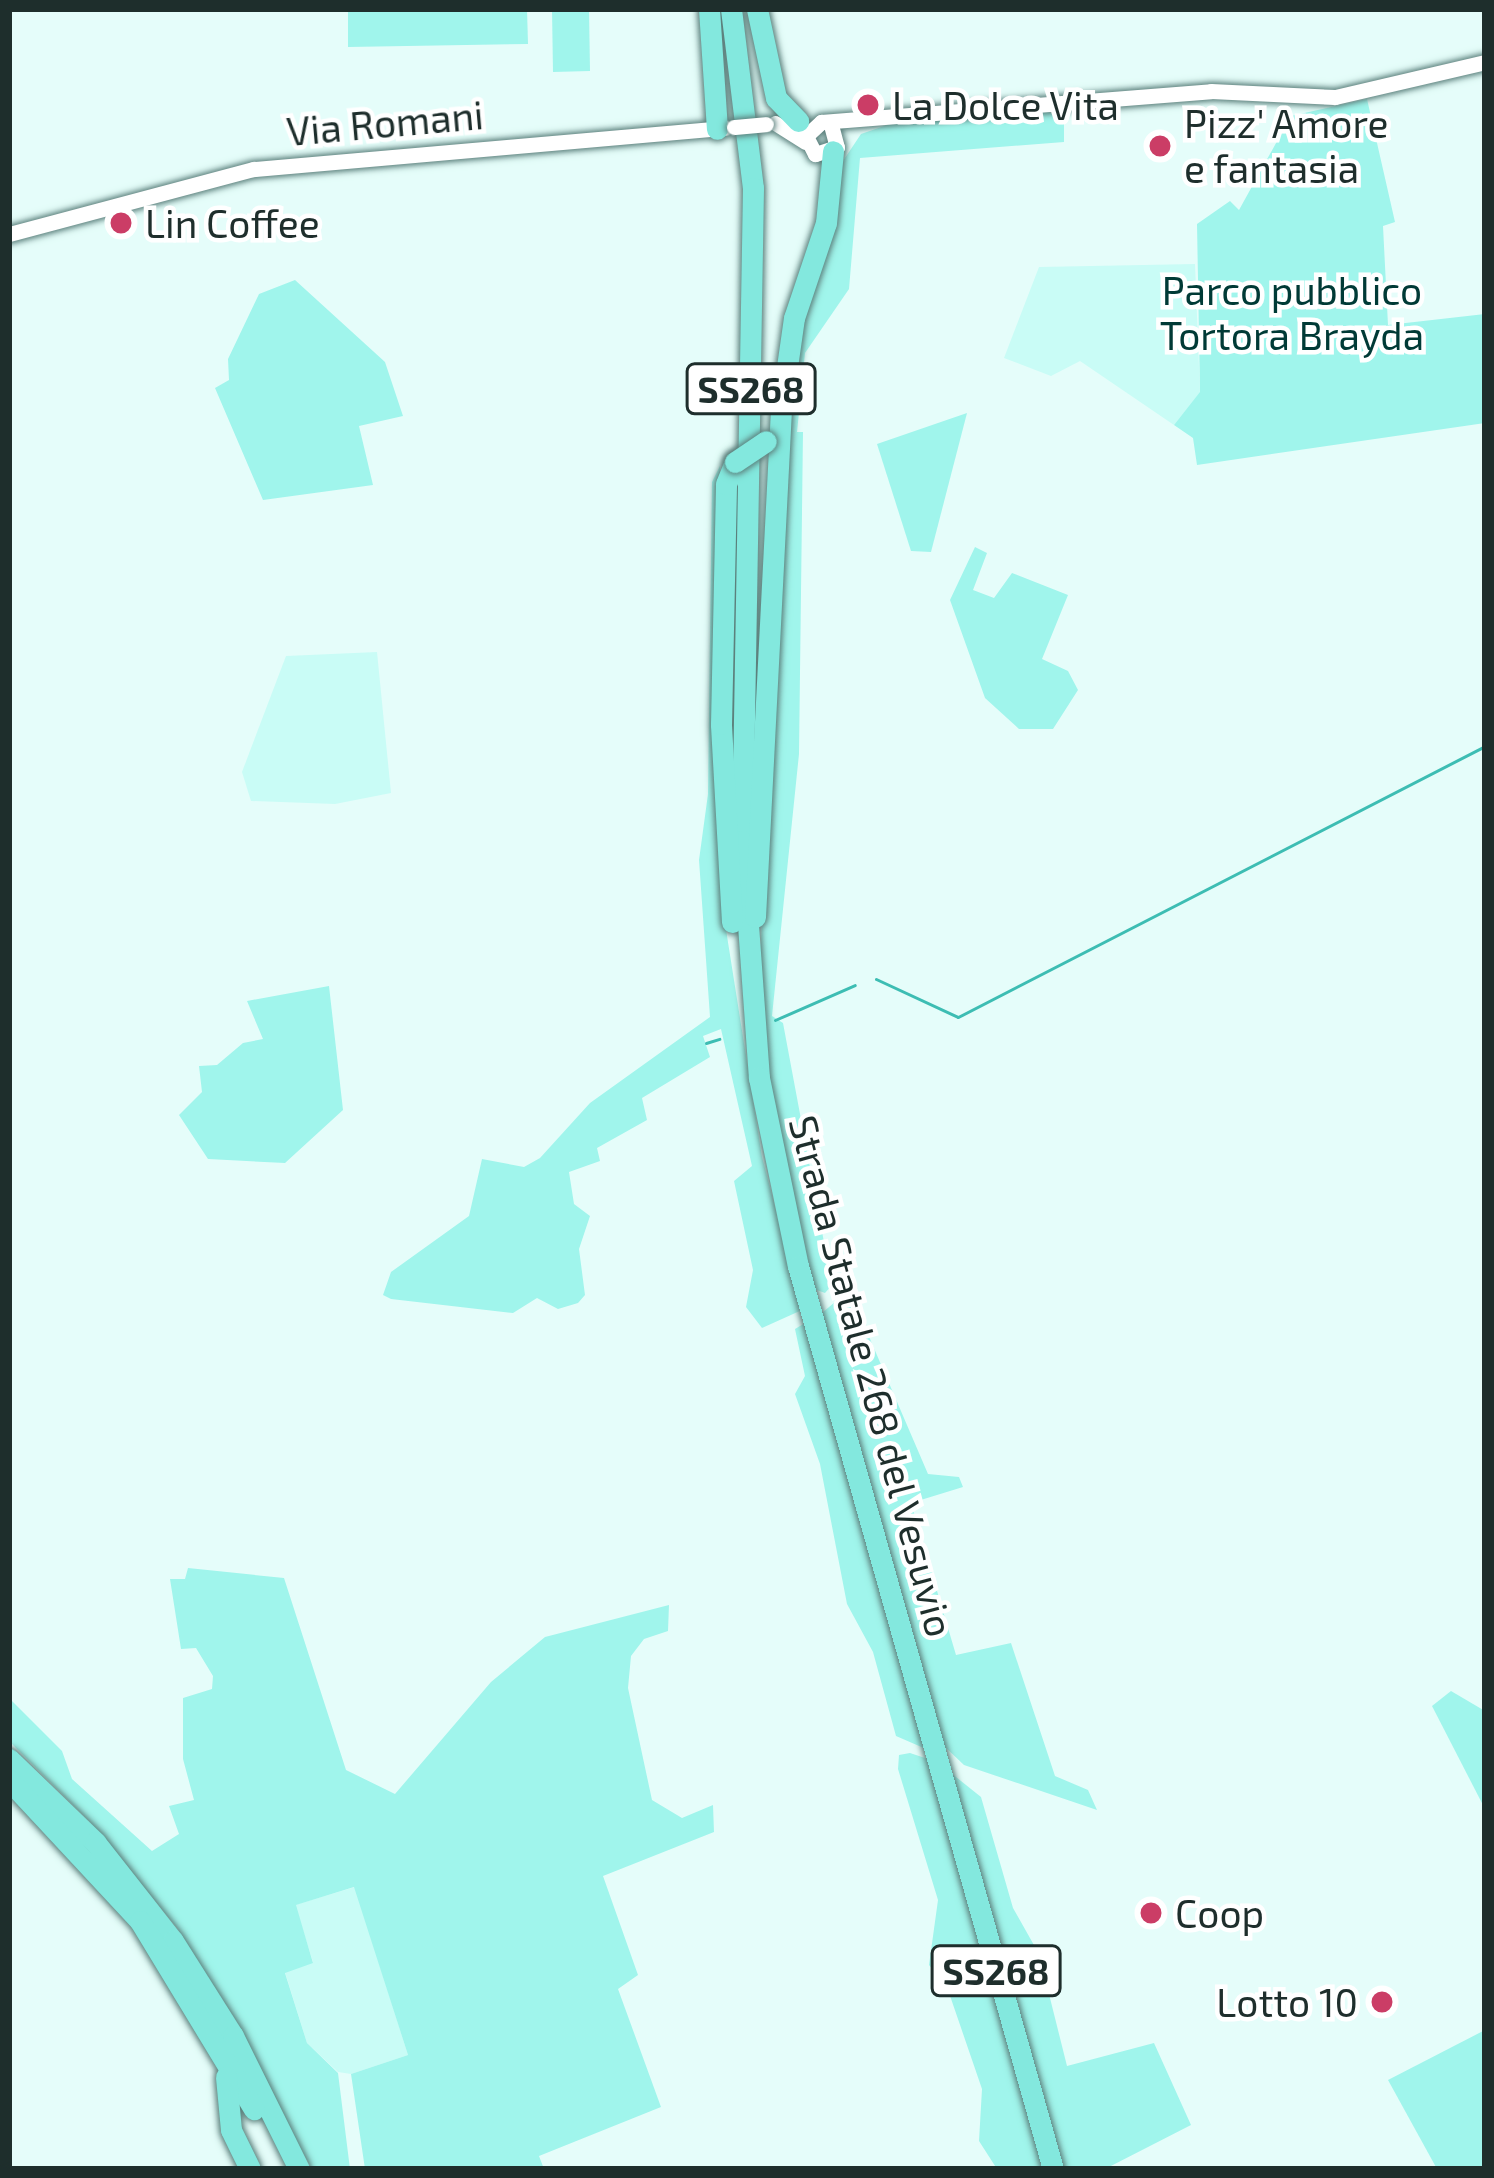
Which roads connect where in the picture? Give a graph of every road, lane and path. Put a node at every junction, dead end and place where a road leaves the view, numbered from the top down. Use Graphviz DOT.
graph roads {
  1 [pos="709,9"];
  2 [pos="731,9"];
  3 [pos="757,9"];
  4 [pos="1485,62"];
  5 [pos="726,128"];
  6 [pos="820,137"];
  7 [pos="9,234"];
  8 [pos="782,409"];
  9 [pos="749,988"];
  10 [pos="9,1759"];
  11 [pos="9,1780"];
  12 [pos="174,1969"];
  13 [pos="250,2169"];
  14 [pos="284,2169"];
  15 [pos="299,2169"];
  16 [pos="1052,2169"];
  1 -- 5 [label="highway"];
  2 -- 9 [label="highway, Strada Statale 268 del Vesuvio / SS268"];
  3 -- 6 [label="highway"];
  4 -- 6 [label="street, Via Romani"];
  5 -- 6 [label="street, Via Romani, bridge"];
  5 -- 7 [label="street, Via Romani"];
  6 -- 8 [label="highway"];
  8 -- 9 [label="highway"];
  8 -- 9 [label="highway, bridge"];
  9 -- 16 [label="highway, Strada Statale 268 del Vesuvio / SS268"];
  10 -- 15 [label="highway"];
  11 -- 12 [label="highway"];
  12 -- 13 [label="highway"];
  12 -- 14 [label="highway"];
}
